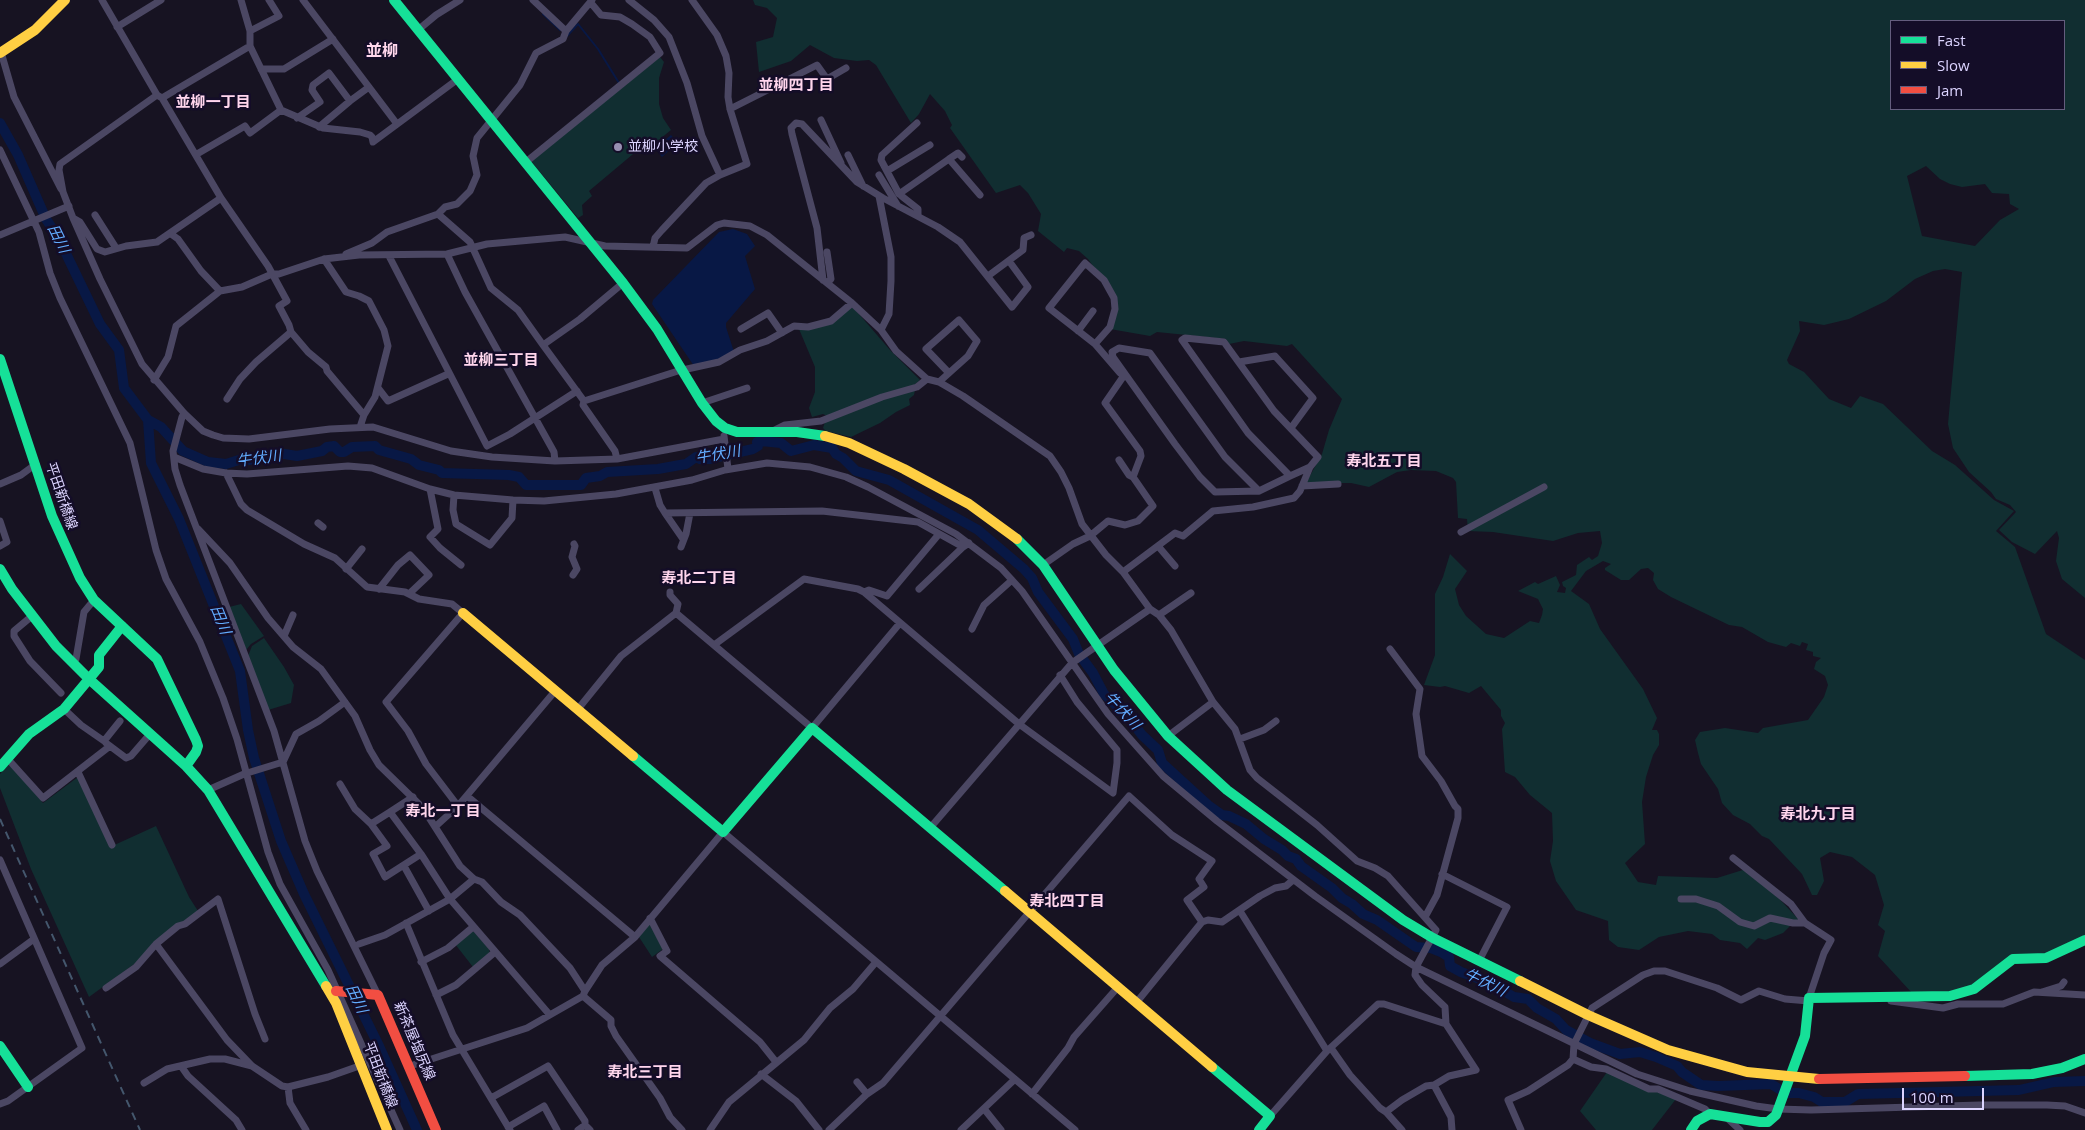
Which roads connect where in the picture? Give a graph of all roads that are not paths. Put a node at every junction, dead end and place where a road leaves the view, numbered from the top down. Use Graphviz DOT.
graph roads {
  1 [pos="65,0"];
  2 [pos="102,0"];
  3 [pos="160,0"];
  4 [pos="241,0"];
  5 [pos="269,0"];
  6 [pos="303,0"];
  7 [pos="394,0"];
  8 [pos="460,0"];
  9 [pos="533,0"];
  10 [pos="629,0"];
  11 [pos="692,0"];
  12 [pos="591,1"];
  13 [pos="117,27"];
  14 [pos="418,30"];
  15 [pos="250,31"];
  16 [pos="566,31"];
  17 [pos="333,39"];
  18 [pos="250,46"];
  19 [pos="0,52"];
  20 [pos="846,68"];
  21 [pos="261,69"];
  22 [pos="458,79"];
  23 [pos="369,87"];
  24 [pos="160,97"];
  25 [pos="350,101"];
  26 [pos="281,110"];
  27 [pos="730,110"];
  28 [pos="297,118"];
  29 [pos="491,120"];
  30 [pos="822,120"];
  31 [pos="917,123"];
  32 [pos="397,124"];
  33 [pos="319,127"];
  34 [pos="930,145"];
  35 [pos="0,150"];
  36 [pos="197,154"];
  37 [pos="848,155"];
  38 [pos="962,157"];
  39 [pos="949,159"];
  40 [pos="526,162"];
  41 [pos="841,167"];
  42 [pos="887,171"];
  43 [pos="720,175"];
  44 [pos="878,175"];
  45 [pos="863,186"];
  46 [pos="63,192"];
  47 [pos="899,194"];
  48 [pos="980,195"];
  49 [pos="879,196"];
  50 [pos="221,198"];
  51 [pos="899,206"];
  52 [pos="68,207"];
  53 [pos="438,214"];
  54 [pos="95,215"];
  55 [pos="918,216"];
  56 [pos="73,218"];
  57 [pos="34,221"];
  58 [pos="171,234"];
  59 [pos="0,235"];
  60 [pos="1031,235"];
  61 [pos="590,242"];
  62 [pos="653,247"];
  63 [pos="116,248"];
  64 [pos="473,248"];
  65 [pos="827,252"];
  66 [pos="447,254"];
  67 [pos="338,256"];
  68 [pos="389,256"];
  69 [pos="324,259"];
  70 [pos="1009,262"];
  71 [pos="272,274"];
  72 [pos="988,276"];
  73 [pos="825,281"];
  74 [pos="623,283"];
  75 [pos="220,292"];
  76 [pos="852,303"];
  77 [pos="1093,311"];
  78 [pos="741,329"];
  79 [pos="881,330"];
  80 [pos="1078,331"];
  81 [pos="291,332"];
  82 [pos="782,333"];
  83 [pos="1095,344"];
  84 [pos="543,345"];
  85 [pos="0,359"];
  86 [pos="1239,362"];
  87 [pos="682,370"];
  88 [pos="949,373"];
  89 [pos="448,374"];
  90 [pos="1124,375"];
  91 [pos="927,379"];
  92 [pos="154,380"];
  93 [pos="939,382"];
  94 [pos="378,388"];
  95 [pos="747,388"];
  96 [pos="577,391"];
  97 [pos="227,398"];
  98 [pos="584,401"];
  99 [pos="702,403"];
  100 [pos="184,414"];
  101 [pos="364,415"];
  102 [pos="535,419"];
  103 [pos="821,420"];
  104 [pos="360,427"];
  105 [pos="725,428"];
  106 [pos="1291,428"];
  107 [pos="773,431"];
  108 [pos="817,434"];
  109 [pos="725,440"];
  110 [pos="173,454"];
  111 [pos="617,459"];
  112 [pos="1119,460"];
  113 [pos="555,461"];
  114 [pos="36,464"];
  115 [pos="1310,467"];
  116 [pos="728,468"];
  117 [pos="226,473"];
  118 [pos="1133,476"];
  119 [pos="1290,476"];
  120 [pos="0,484"];
  121 [pos="1338,484"];
  122 [pos="1302,486"];
  123 [pos="1544,487"];
  124 [pos="656,488"];
  125 [pos="430,489"];
  126 [pos="1258,491"];
  127 [pos="454,495"];
  128 [pos="513,500"];
  129 [pos="665,513"];
  130 [pos="690,514"];
  131 [pos="0,521"];
  132 [pos="195,526"];
  133 [pos="1461,532"];
  134 [pos="939,534"];
  135 [pos="1090,536"];
  136 [pos="683,539"];
  137 [pos="966,545"];
  138 [pos="0,546"];
  139 [pos="1158,546"];
  140 [pos="681,547"];
  141 [pos="362,549"];
  142 [pos="461,564"];
  143 [pos="1043,565"];
  144 [pos="1175,566"];
  145 [pos="0,569"];
  146 [pos="346,569"];
  147 [pos="1123,572"];
  148 [pos="583,573"];
  149 [pos="573,575"];
  150 [pos="1012,580"];
  151 [pos="379,589"];
  152 [pos="919,589"];
  153 [pos="670,592"];
  154 [pos="864,592"];
  155 [pos="410,593"];
  156 [pos="1191,593"];
  157 [pos="94,600"];
  158 [pos="1150,609"];
  159 [pos="462,613"];
  160 [pos="676,613"];
  161 [pos="293,615"];
  162 [pos="1159,615"];
  163 [pos="32,616"];
  164 [pos="900,623"];
  165 [pos="122,626"];
  166 [pos="972,629"];
  167 [pos="284,636"];
  168 [pos="714,645"];
  169 [pos="1096,646"];
  170 [pos="1390,649"];
  171 [pos="76,659"];
  172 [pos="1073,662"];
  173 [pos="1060,675"];
  174 [pos="89,679"];
  175 [pos="556,690"];
  176 [pos="60,693"];
  177 [pos="345,702"];
  178 [pos="1213,702"];
  179 [pos="64,708"];
  180 [pos="578,708"];
  181 [pos="120,721"];
  182 [pos="1276,721"];
  183 [pos="1019,724"];
  184 [pos="812,728"];
  185 [pos="150,734"];
  186 [pos="1168,736"];
  187 [pos="1240,739"];
  188 [pos="107,743"];
  189 [pos="7,758"];
  190 [pos="283,762"];
  191 [pos="186,766"];
  192 [pos="0,767"];
  193 [pos="78,772"];
  194 [pos="248,774"];
  195 [pos="340,784"];
  196 [pos="208,790"];
  197 [pos="466,796"];
  198 [pos="413,797"];
  199 [pos="458,806"];
  200 [pos="390,812"];
  201 [pos="371,824"];
  202 [pos="436,826"];
  203 [pos="930,828"];
  204 [pos="723,832"];
  205 [pos="112,845"];
  206 [pos="421,854"];
  207 [pos="1733,858"];
  208 [pos="0,860"];
  209 [pos="404,866"];
  210 [pos="1442,874"];
  211 [pos="474,879"];
  212 [pos="1293,880"];
  213 [pos="450,899"];
  214 [pos="1681,899"];
  215 [pos="275,900"];
  216 [pos="429,910"];
  217 [pos="1240,911"];
  218 [pos="1028,912"];
  219 [pos="650,918"];
  220 [pos="1425,918"];
  221 [pos="1202,922"];
  222 [pos="1806,922"];
  223 [pos="406,923"];
  224 [pos="473,927"];
  225 [pos="350,937"];
  226 [pos="635,937"];
  227 [pos="34,939"];
  228 [pos="1432,940"];
  229 [pos="2085,940"];
  230 [pos="156,944"];
  231 [pos="359,944"];
  232 [pos="495,952"];
  233 [pos="1479,961"];
  234 [pos="1,962"];
  235 [pos="421,962"];
  236 [pos="876,962"];
  237 [pos="1418,965"];
  238 [pos="369,978"];
  239 [pos="2064,982"];
  240 [pos="1118,987"];
  241 [pos="106,988"];
  242 [pos="339,992"];
  243 [pos="2040,992"];
  244 [pos="584,993"];
  245 [pos="376,994"];
  246 [pos="436,995"];
  247 [pos="2085,995"];
  248 [pos="1879,998"];
  249 [pos="1809,1000"];
  250 [pos="1136,1003"];
  251 [pos="549,1014"];
  252 [pos="938,1016"];
  253 [pos="1587,1017"];
  254 [pos="1446,1024"];
  255 [pos="265,1039"];
  256 [pos="1574,1044"];
  257 [pos="0,1046"];
  258 [pos="462,1050"];
  259 [pos="1329,1050"];
  260 [pos="1573,1059"];
  261 [pos="2085,1059"];
  262 [pos="360,1061"];
  263 [pos="776,1062"];
  264 [pos="181,1066"];
  265 [pos="252,1066"];
  266 [pos="410,1066"];
  267 [pos="761,1074"];
  268 [pos="1789,1079"];
  269 [pos="1014,1080"];
  270 [pos="857,1082"];
  271 [pos="144,1083"];
  272 [pos="1434,1085"];
  273 [pos="28,1087"];
  274 [pos="288,1087"];
  275 [pos="867,1094"];
  276 [pos="1032,1094"];
  277 [pos="491,1098"];
  278 [pos="0,1104"];
  279 [pos="1779,1107"];
  280 [pos="985,1110"];
  281 [pos="1386,1112"];
  282 [pos="2085,1112"];
  283 [pos="1710,1114"];
  284 [pos="1270,1116"];
  285 [pos="1725,1116"];
  286 [pos="588,1127"];
  287 [pos="509,1128"];
  288 [pos="242,1130"];
  289 [pos="306,1130"];
  290 [pos="387,1130"];
  291 [pos="400,1130"];
  292 [pos="436,1130"];
  293 [pos="556,1130"];
  294 [pos="578,1130"];
  295 [pos="682,1130"];
  296 [pos="710,1130"];
  297 [pos="819,1130"];
  298 [pos="829,1130"];
  299 [pos="961,1130"];
  300 [pos="1000,1130"];
  301 [pos="1075,1130"];
  302 [pos="1259,1130"];
  303 [pos="1402,1130"];
  304 [pos="1452,1130"];
  305 [pos="1521,1130"];
  306 [pos="1691,1130"];
  307 [pos="1740,1130"];
  1 -- 19 [label="street"];
  2 -- 13 [label="street"];
  3 -- 13 [label="street"];
  4 -- 15 [label="street"];
  5 -- 15 [label="street"];
  6 -- 17 [label="street"];
  7 -- 14 [label="street"];
  8 -- 14 [label="street"];
  9 -- 16 [label="street"];
  10 -- 43 [label="street"];
  11 -- 27 [label="street"];
  12 -- 16 [label="street"];
  12 -- 40 [label="street"];
  13 -- 24 [label="street"];
  14 -- 22 [label="street"];
  15 -- 18 [label="street"];
  16 -- 29 [label="street"];
  17 -- 21 [label="street"];
  17 -- 23 [label="street"];
  18 -- 21 [label="street"];
  18 -- 24 [label="street"];
  19 -- 46 [label="street"];
  20 -- 27 [label="street"];
  21 -- 26 [label="street"];
  22 -- 29 [label="street"];
  22 -- 32 [label="street"];
  23 -- 25 [label="street"];
  23 -- 32 [label="street"];
  24 -- 36 [label="street"];
  24 -- 46 [label="street"];
  25 -- 28 [label="street"];
  25 -- 33 [label="street"];
  26 -- 28 [label="street"];
  26 -- 36 [label="street"];
  27 -- 43 [label="street"];
  28 -- 33 [label="street"];
  29 -- 40 [label="street"];
  29 -- 53 [label="street"];
  30 -- 41 [label="street"];
  31 -- 42 [label="street"];
  32 -- 33 [label="street"];
  34 -- 42 [label="street"];
  35 -- 57 [label="street"];
  36 -- 50 [label="street"];
  37 -- 45 [label="street"];
  38 -- 39 [label="street"];
  39 -- 47 [label="street"];
  39 -- 48 [label="street"];
  40 -- 61 [label="street"];
  41 -- 45 [label="street"];
  41 -- 73 [label="street"];
  42 -- 47 [label="street"];
  43 -- 62 [label="street"];
  44 -- 51 [label="street"];
  45 -- 49 [label="street"];
  46 -- 52 [label="street"];
  47 -- 55 [label="street"];
  49 -- 51 [label="street"];
  49 -- 79 [label="street"];
  50 -- 58 [label="street"];
  50 -- 71 [label="street"];
  51 -- 55 [label="street"];
  52 -- 56 [label="street"];
  52 -- 57 [label="street"];
  53 -- 64 [label="street"];
  53 -- 67 [label="street"];
  54 -- 63 [label="street"];
  55 -- 72 [label="street"];
  56 -- 63 [label="street"];
  56 -- 92 [label="street"];
  57 -- 59 [label="street"];
  57 -- 194 [label="street"];
  58 -- 63 [label="street"];
  58 -- 75 [label="street"];
  60 -- 70 [label="street"];
  61 -- 62 [label="street"];
  61 -- 64 [label="street"];
  61 -- 74 [label="street"];
  62 -- 73 [label="street"];
  64 -- 66 [label="street"];
  64 -- 84 [label="street"];
  65 -- 73 [label="street"];
  66 -- 68 [label="street"];
  66 -- 102 [label="street"];
  67 -- 68 [label="street"];
  67 -- 69 [label="street"];
  68 -- 89 [label="street"];
  69 -- 71 [label="street"];
  69 -- 94 [label="street"];
  70 -- 72 [label="street"];
  70 -- 72 [label="street"];
  71 -- 75 [label="street"];
  71 -- 81 [label="street"];
  73 -- 76 [label="street"];
  74 -- 84 [label="street"];
  74 -- 87 [label="street"];
  75 -- 92 [label="street"];
  76 -- 79 [label="street"];
  76 -- 82 [label="street"];
  77 -- 80 [label="street"];
  78 -- 82 [label="street"];
  79 -- 91 [label="street"];
  80 -- 83 [label="street"];
  80 -- 83 [label="street"];
  81 -- 97 [label="street"];
  81 -- 101 [label="street"];
  82 -- 87 [label="street"];
  83 -- 90 [label="street"];
  84 -- 96 [label="street"];
  85 -- 114 [label="street, 平田新橋線"];
  86 -- 106 [label="street"];
  86 -- 106 [label="street"];
  86 -- 119 [label="street"];
  87 -- 98 [label="street"];
  87 -- 99 [label="street"];
  88 -- 88 [label="street"];
  88 -- 93 [label="street"];
  89 -- 94 [label="street"];
  89 -- 102 [label="street"];
  90 -- 118 [label="street"];
  90 -- 126 [label="street"];
  90 -- 126 [label="street"];
  91 -- 93 [label="street"];
  91 -- 103 [label="street"];
  92 -- 100 [label="street"];
  93 -- 135 [label="street"];
  94 -- 101 [label="street"];
  95 -- 99 [label="street"];
  96 -- 98 [label="street"];
  96 -- 102 [label="street"];
  98 -- 111 [label="street"];
  99 -- 105 [label="street"];
  100 -- 104 [label="street"];
  100 -- 110 [label="street"];
  101 -- 104 [label="street"];
  102 -- 113 [label="street"];
  103 -- 107 [label="street"];
  103 -- 108 [label="street"];
  104 -- 113 [label="street"];
  105 -- 107 [label="street"];
  105 -- 109 [label="street"];
  106 -- 115 [label="street"];
  107 -- 108 [label="street"];
  108 -- 143 [label="street"];
  109 -- 111 [label="street"];
  109 -- 116 [label="street"];
  110 -- 117 [label="street"];
  110 -- 132 [label="street"];
  111 -- 113 [label="street"];
  112 -- 118 [label="street"];
  114 -- 120 [label="street"];
  114 -- 157 [label="street, 平田新橋線"];
  115 -- 119 [label="street"];
  115 -- 122 [label="street"];
  116 -- 124 [label="street"];
  116 -- 137 [label="street"];
  117 -- 125 [label="street"];
  117 -- 146 [label="street"];
  118 -- 135 [label="street"];
  119 -- 126 [label="street"];
  121 -- 122 [label="street"];
  122 -- 139 [label="street"];
  123 -- 133 [label="street"];
  124 -- 128 [label="street"];
  124 -- 129 [label="street"];
  125 -- 127 [label="street"];
  125 -- 142 [label="street"];
  127 -- 128 [label="street"];
  127 -- 128 [label="street"];
  129 -- 130 [label="street"];
  129 -- 136 [label="street"];
  130 -- 134 [label="street"];
  130 -- 136 [label="street"];
  131 -- 138 [label="street"];
  132 -- 167 [label="street"];
  132 -- 190 [label="street"];
  134 -- 137 [label="street"];
  134 -- 154 [label="street"];
  135 -- 143 [label="street"];
  135 -- 147 [label="street"];
  136 -- 140 [label="street"];
  137 -- 150 [label="street"];
  137 -- 152 [label="street"];
  139 -- 144 [label="street"];
  139 -- 147 [label="street"];
  141 -- 146 [label="street"];
  143 -- 169 [label="street"];
  145 -- 163 [label="street"];
  146 -- 151 [label="street"];
  147 -- 158 [label="street"];
  148 -- 149 [label="street"];
  150 -- 166 [label="street"];
  150 -- 172 [label="street"];
  151 -- 155 [label="street"];
  151 -- 155 [label="street"];
  153 -- 160 [label="street"];
  154 -- 164 [label="street"];
  154 -- 168 [label="street"];
  155 -- 159 [label="street"];
  156 -- 162 [label="street"];
  157 -- 165 [label="street, 平田新橋線"];
  157 -- 171 [label="street"];
  158 -- 162 [label="street"];
  158 -- 169 [label="street"];
  159 -- 175 [label="street"];
  159 -- 199 [label="street"];
  160 -- 168 [label="street"];
  160 -- 180 [label="street"];
  161 -- 167 [label="street"];
  162 -- 178 [label="street"];
  163 -- 174 [label="street"];
  163 -- 176 [label="street"];
  164 -- 183 [label="street"];
  164 -- 184 [label="street"];
  165 -- 174 [label="street"];
  165 -- 191 [label="street, 平田新橋線"];
  167 -- 177 [label="street"];
  168 -- 184 [label="street"];
  169 -- 172 [label="street"];
  169 -- 186 [label="street"];
  170 -- 210 [label="street"];
  172 -- 173 [label="street"];
  172 -- 212 [label="street"];
  173 -- 183 [label="street"];
  173 -- 183 [label="street"];
  174 -- 179 [label="street"];
  174 -- 185 [label="street"];
  175 -- 180 [label="street"];
  175 -- 197 [label="street"];
  177 -- 190 [label="street"];
  177 -- 198 [label="street"];
  178 -- 186 [label="street"];
  178 -- 187 [label="street"];
  179 -- 188 [label="street"];
  179 -- 189 [label="street"];
  180 -- 204 [label="street"];
  181 -- 188 [label="street"];
  182 -- 187 [label="street"];
  183 -- 203 [label="street"];
  184 -- 203 [label="street"];
  184 -- 204 [label="street"];
  185 -- 188 [label="street"];
  185 -- 191 [label="street"];
  186 -- 228 [label="street"];
  187 -- 220 [label="street"];
  188 -- 193 [label="street"];
  189 -- 192 [label="street"];
  189 -- 193 [label="street"];
  190 -- 194 [label="street"];
  190 -- 225 [label="street"];
  191 -- 196 [label="street"];
  193 -- 205 [label="street"];
  194 -- 196 [label="street"];
  194 -- 242 [label="street"];
  195 -- 201 [label="street"];
  196 -- 215 [label="street"];
  197 -- 199 [label="street"];
  197 -- 226 [label="street"];
  198 -- 200 [label="street"];
  198 -- 202 [label="street"];
  199 -- 202 [label="street"];
  200 -- 201 [label="street"];
  200 -- 206 [label="street"];
  201 -- 209 [label="street"];
  202 -- 211 [label="street"];
  203 -- 218 [label="street"];
  204 -- 219 [label="street"];
  204 -- 236 [label="street"];
  206 -- 209 [label="street"];
  206 -- 213 [label="street"];
  207 -- 222 [label="street"];
  208 -- 227 [label="street"];
  209 -- 216 [label="street"];
  210 -- 220 [label="street"];
  210 -- 233 [label="street"];
  211 -- 213 [label="street"];
  211 -- 244 [label="street"];
  212 -- 217 [label="street"];
  212 -- 237 [label="street"];
  213 -- 216 [label="street"];
  213 -- 224 [label="street"];
  214 -- 222 [label="street"];
  215 -- 242 [label="street"];
  215 -- 262 [label="street, 平田新橋線"];
  216 -- 223 [label="street"];
  217 -- 221 [label="street"];
  217 -- 259 [label="street"];
  218 -- 221 [label="street"];
  218 -- 240 [label="street"];
  218 -- 252 [label="street"];
  219 -- 226 [label="street"];
  219 -- 263 [label="street"];
  220 -- 228 [label="street"];
  221 -- 250 [label="street"];
  222 -- 249 [label="street"];
  223 -- 231 [label="street"];
  223 -- 235 [label="street"];
  224 -- 232 [label="street"];
  224 -- 235 [label="street"];
  225 -- 231 [label="street"];
  225 -- 238 [label="street"];
  226 -- 244 [label="street"];
  227 -- 234 [label="street"];
  227 -- 273 [label="street"];
  228 -- 233 [label="street"];
  228 -- 237 [label="street"];
  229 -- 248 [label="street"];
  230 -- 241 [label="street"];
  230 -- 255 [label="street"];
  230 -- 265 [label="street"];
  231 -- 238 [label="street"];
  232 -- 246 [label="street"];
  232 -- 251 [label="street"];
  233 -- 253 [label="street"];
  235 -- 246 [label="street"];
  236 -- 252 [label="street"];
  236 -- 263 [label="street"];
  237 -- 254 [label="street"];
  237 -- 256 [label="street"];
  238 -- 245 [label="street"];
  239 -- 243 [label="street"];
  240 -- 250 [label="street"];
  240 -- 276 [label="street"];
  242 -- 245 [label="street, 新茶屋塩尻線"];
  242 -- 262 [label="street"];
  242 -- 291 [label="street"];
  243 -- 247 [label="street"];
  243 -- 248 [label="street"];
  244 -- 251 [label="street"];
  244 -- 295 [label="street"];
  245 -- 266 [label="street, 新茶屋塩尻線"];
  246 -- 258 [label="street"];
  248 -- 249 [label="street"];
  249 -- 253 [label="street"];
  249 -- 268 [label="street"];
  250 -- 284 [label="street"];
  251 -- 258 [label="street"];
  252 -- 269 [label="street"];
  252 -- 275 [label="street"];
  253 -- 256 [label="street"];
  253 -- 268 [label="street"];
  254 -- 259 [label="street"];
  254 -- 272 [label="street"];
  256 -- 260 [label="street"];
  256 -- 279 [label="street"];
  257 -- 273 [label="street"];
  258 -- 266 [label="street"];
  258 -- 277 [label="street"];
  259 -- 281 [label="street"];
  259 -- 284 [label="street"];
  260 -- 283 [label="street"];
  260 -- 305 [label="street"];
  261 -- 268 [label="street"];
  262 -- 274 [label="street"];
  262 -- 290 [label="street, 平田新橋線"];
  263 -- 267 [label="street"];
  264 -- 265 [label="street"];
  264 -- 271 [label="street"];
  264 -- 288 [label="street"];
  265 -- 274 [label="street"];
  266 -- 292 [label="street, 新茶屋塩尻線"];
  267 -- 296 [label="street"];
  267 -- 297 [label="street"];
  268 -- 279 [label="street"];
  269 -- 276 [label="street"];
  269 -- 280 [label="street"];
  270 -- 275 [label="street"];
  272 -- 281 [label="street"];
  272 -- 304 [label="street"];
  273 -- 278 [label="street"];
  274 -- 289 [label="street"];
  275 -- 298 [label="street"];
  276 -- 301 [label="street"];
  277 -- 286 [label="street"];
  277 -- 287 [label="street"];
  279 -- 282 [label="street"];
  279 -- 285 [label="street"];
  280 -- 299 [label="street"];
  280 -- 300 [label="street"];
  281 -- 303 [label="street"];
  283 -- 285 [label="street"];
  283 -- 306 [label="street"];
  284 -- 302 [label="street"];
  285 -- 307 [label="street"];
  286 -- 294 [label="street"];
  287 -- 293 [label="street"];
}
